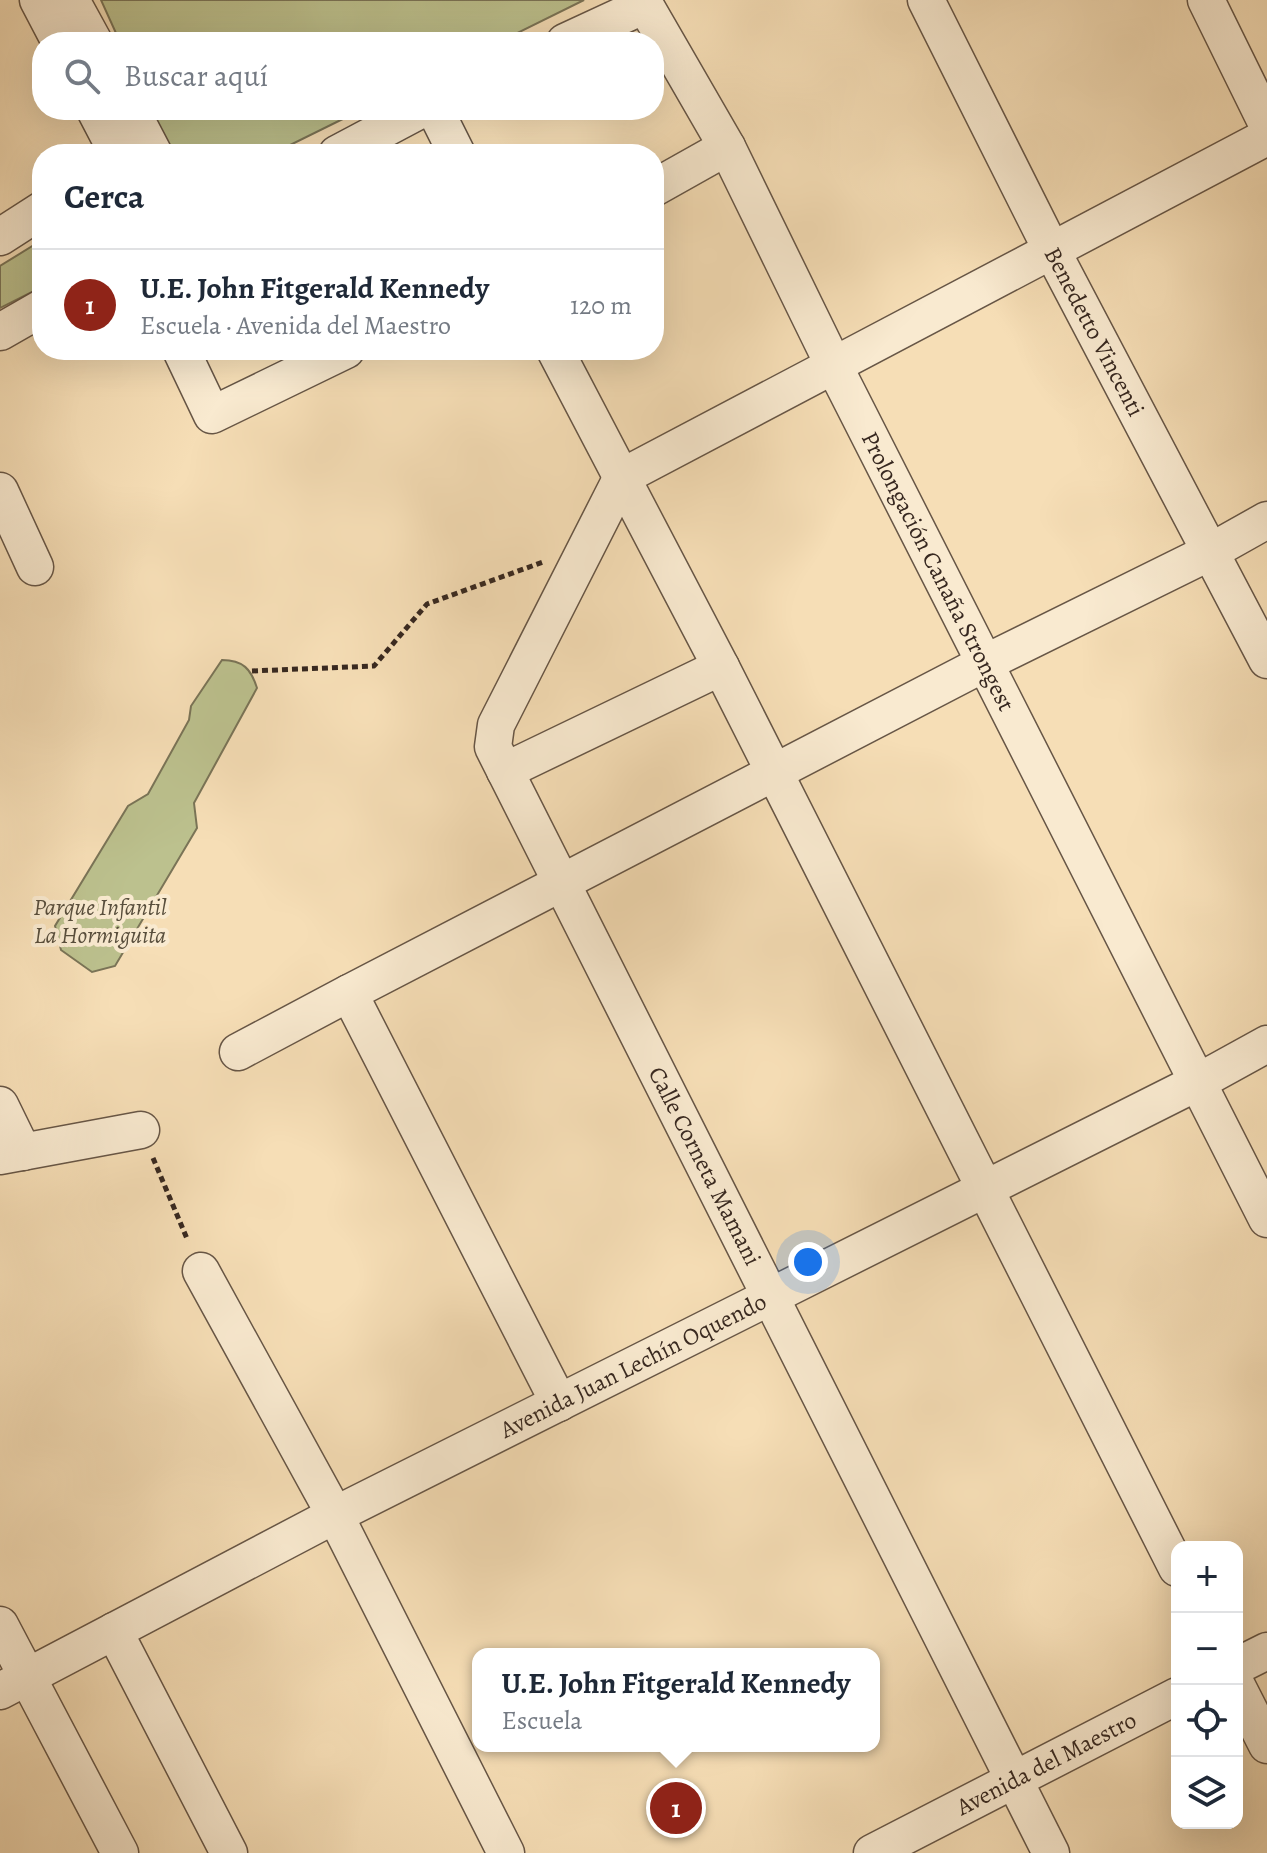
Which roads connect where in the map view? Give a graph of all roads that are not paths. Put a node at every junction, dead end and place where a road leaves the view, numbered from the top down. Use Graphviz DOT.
graph roads {
  1 [pos="38,0"];
  2 [pos="71,0"];
  3 [pos="926,0"];
  4 [pos="1206,0"];
  5 [pos="55,32"];
  6 [pos="89,32"];
  7 [pos="587,32"];
  8 [pos="661,32"];
  9 [pos="664,38"];
  10 [pos="108,120"];
  11 [pos="401,120"];
  12 [pos="440,120"];
  13 [pos="1267,124"];
  14 [pos="1267,137"];
  15 [pos="135,142"];
  16 [pos="356,144"];
  17 [pos="452,144"];
  18 [pos="727,147"];
  19 [pos="664,182"];
  20 [pos="32,216"];
  21 [pos="0,237"];
  22 [pos="1051,249"];
  23 [pos="32,314"];
  24 [pos="0,332"];
  25 [pos="186,360"];
  26 [pos="325,360"];
  27 [pos="560,360"];
  28 [pos="834,366"];
  29 [pos="622,477"];
  30 [pos="0,491"];
  31 [pos="1267,520"];
  32 [pos="1210,552"];
  33 [pos="35,567"];
  34 [pos="1267,660"];
  35 [pos="985,663"];
  36 [pos="721,667"];
  37 [pos="505,771"];
  38 [pos="774,772"];
  39 [pos="562,883"];
  40 [pos="349,993"];
  41 [pos="1267,1044"];
  42 [pos="238,1052"];
  43 [pos="1198,1082"];
  44 [pos="0,1105"];
  45 [pos="141,1130"];
  46 [pos="11,1154"];
  47 [pos="985,1189"];
  48 [pos="1267,1219"];
  49 [pos="201,1271"];
  50 [pos="770,1296"];
  51 [pos="559,1403"];
  52 [pos="335,1515"];
  53 [pos="1171,1556"];
  54 [pos="0,1625"];
  55 [pos="114,1631"];
  56 [pos="1267,1651"];
  57 [pos="1243,1663"];
  58 [pos="14,1684"];
  59 [pos="1243,1698"];
  60 [pos="1171,1699"];
  61 [pos="1267,1745"];
  62 [pos="1014,1780"];
  63 [pos="120,1853"];
  64 [pos="229,1853"];
  65 [pos="506,1853"];
  66 [pos="872,1853"];
  67 [pos="1051,1853"];
  1 -- 5 [label="street"];
  2 -- 6 [label="street"];
  3 -- 22 [label="street, Benedetto Vincenti"];
  4 -- 13 [label="street"];
  7 -- 8 [label="street, Prolongación Canaña Strongest"];
  9 -- 18 [label="street, Prolongación Canaña Strongest"];
  10 -- 15 [label="street"];
  11 -- 16 [label="street"];
  12 -- 17 [label="street"];
  14 -- 22 [label="street"];
  18 -- 19 [label="street"];
  18 -- 28 [label="street, Prolongación Canaña Strongest"];
  20 -- 21 [label="street"];
  22 -- 28 [label="street"];
  22 -- 32 [label="street, Benedetto Vincenti"];
  23 -- 24 [label="street"];
  25 -- 26 [label="street"];
  27 -- 29 [label="street"];
  28 -- 29 [label="street"];
  28 -- 35 [label="street, Prolongación Canaña Strongest"];
  29 -- 36 [label="street"];
  29 -- 37 [label="street, Calle Corneta Mamani"];
  30 -- 33 [label="street"];
  31 -- 32 [label="street"];
  32 -- 34 [label="street, Benedetto Vincenti"];
  32 -- 35 [label="street"];
  35 -- 38 [label="street"];
  35 -- 43 [label="street, Prolongación Canaña Strongest"];
  36 -- 37 [label="street"];
  36 -- 38 [label="street"];
  37 -- 39 [label="street, Calle Corneta Mamani"];
  38 -- 39 [label="street"];
  38 -- 47 [label="street"];
  39 -- 40 [label="street"];
  39 -- 50 [label="street, Calle Corneta Mamani"];
  40 -- 42 [label="street"];
  40 -- 51 [label="street"];
  41 -- 43 [label="street, Avenida Juan Lechín Oquendo"];
  43 -- 47 [label="street, Avenida Juan Lechín Oquendo"];
  43 -- 48 [label="street, Prolongación Canaña Strongest"];
  44 -- 46 [label="street"];
  45 -- 46 [label="street"];
  47 -- 50 [label="street, Avenida Juan Lechín Oquendo"];
  47 -- 53 [label="street"];
  49 -- 52 [label="street"];
  50 -- 51 [label="street, Avenida Juan Lechín Oquendo"];
  50 -- 62 [label="street, Calle Corneta Mamani"];
  51 -- 52 [label="street, Avenida Juan Lechín Oquendo"];
  52 -- 55 [label="street, Avenida Juan Lechín Oquendo"];
  52 -- 65 [label="street"];
  54 -- 58 [label="street"];
  55 -- 58 [label="street, Avenida Juan Lechín Oquendo"];
  55 -- 64 [label="street"];
  56 -- 57 [label="street"];
  58 -- 63 [label="street"];
  59 -- 61 [label="street"];
  60 -- 62 [label="street, Avenida del Maestro"];
  62 -- 66 [label="street, Avenida del Maestro"];
  62 -- 67 [label="street, Calle Corneta Mamani"];
}
